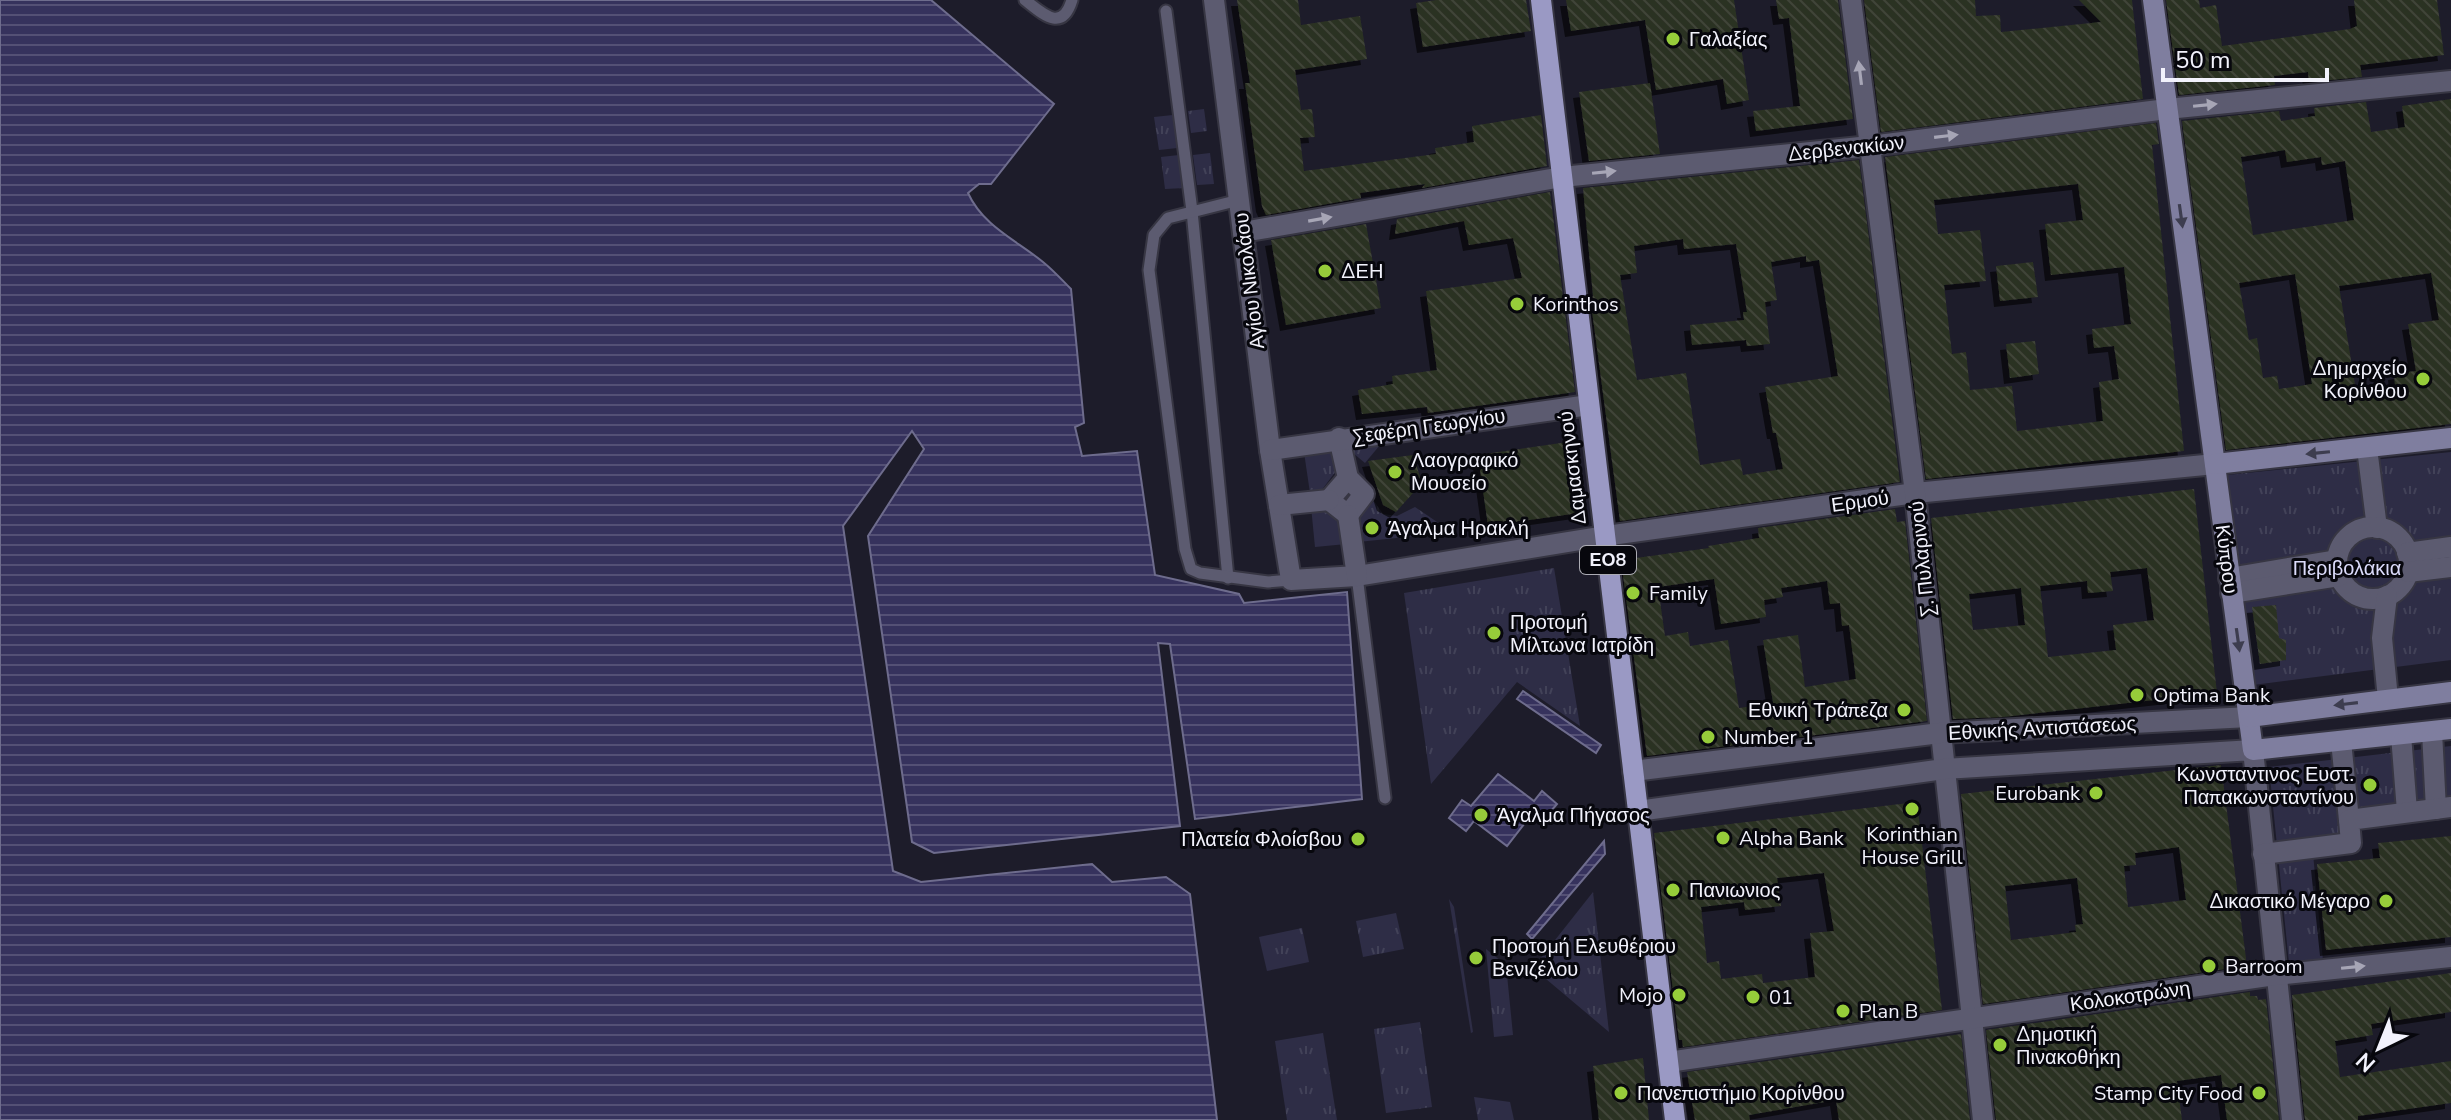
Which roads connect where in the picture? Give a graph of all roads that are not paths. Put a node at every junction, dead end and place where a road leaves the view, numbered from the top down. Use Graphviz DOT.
graph roads {
  1 [pos="1025,0"];
  2 [pos="1072,0"];
  3 [pos="1214,0"];
  4 [pos="1541,0"];
  5 [pos="1851,0"];
  6 [pos="2153,0"];
  7 [pos="1166,11"];
  8 [pos="2451,81"];
  9 [pos="2167,109"];
  10 [pos="1870,146"];
  11 [pos="1562,177"];
  12 [pos="1239,200"];
  13 [pos="1192,211"];
  14 [pos="1243,232"];
  15 [pos="1589,405"];
  16 [pos="1339,438"];
  17 [pos="2451,438"];
  18 [pos="2367,448"];
  19 [pos="1270,450"];
  20 [pos="2215,464"];
  21 [pos="1348,478"];
  22 [pos="1915,493"];
  23 [pos="1329,500"];
  24 [pos="1279,505"];
  25 [pos="1348,515"];
  26 [pos="2377,528"];
  27 [pos="1605,536"];
  28 [pos="2451,547"];
  29 [pos="2408,562"];
  30 [pos="2451,567"];
  31 [pos="2338,568"];
  32 [pos="1289,571"];
  33 [pos="1357,576"];
  34 [pos="1228,578"];
  35 [pos="2230,585"];
  36 [pos="2387,596"];
  37 [pos="2451,692"];
  38 [pos="2388,699"];
  39 [pos="2249,717"];
  40 [pos="2441,730"];
  41 [pos="1940,733"];
  42 [pos="2401,735"];
  43 [pos="2341,741"];
  44 [pos="2253,750"];
  45 [pos="1944,769"];
  46 [pos="1633,771"];
  47 [pos="1385,798"];
  48 [pos="2444,808"];
  49 [pos="1638,811"];
  50 [pos="2407,811"];
  51 [pos="2349,820"];
  52 [pos="2263,854"];
  53 [pos="2451,957"];
  54 [pos="2275,975"];
  55 [pos="1971,1018"];
  56 [pos="1668,1062"];
  57 [pos="1675,1120"];
  58 [pos="1983,1120"];
  59 [pos="2292,1120"];
  1 -- 2 [label="lane"];
  3 -- 12 [label="street, Αγίου Νικολάου"];
  4 -- 11 [label="main road, Δαμασκηνού / ΕΟ8"];
  10 -- 5 [label="street, Σ. Πυλαρινού, one-way"];
  6 -- 9 [label="street, Κύπρου"];
  7 -- 13 [label="lane"];
  9 -- 8 [label="street, Δερβενακίων, one-way"];
  10 -- 9 [label="street, Δερβενακίων, one-way"];
  9 -- 20 [label="street, Κύπρου, one-way"];
  11 -- 10 [label="street, Δερβενακίων, one-way"];
  10 -- 22 [label="street, Σ. Πυλαρινού"];
  14 -- 11 [label="street, Δερβενακίων, one-way"];
  11 -- 15 [label="main road, Δαμασκηνού / ΕΟ8"];
  12 -- 13 [label="lane"];
  12 -- 14 [label="street, Αγίου Νικολάου"];
  13 -- 34 [label="lane"];
  13 -- 34 [label="lane"];
  14 -- 19 [label="street, Αγίου Νικολάου"];
  15 -- 16 [label="street, Σεφέρη Γεωργίου"];
  15 -- 27 [label="main road, Δαμασκηνού / ΕΟ8"];
  16 -- 19 [label="street, Σεφέρη Γεωργίου"];
  16 -- 21 [label="street"];
  17 -- 18 [label="street, Ερμού"];
  18 -- 20 [label="street, Ερμού, one-way"];
  18 -- 26 [label="street"];
  19 -- 24 [label="street, Αγίου Νικολάου"];
  20 -- 22 [label="street, Ερμού"];
  20 -- 35 [label="street, Κύπρου"];
  21 -- 23 [label="street"];
  21 -- 25 [label="street"];
  22 -- 27 [label="street, Ερμού"];
  22 -- 41 [label="street, Σ. Πυλαρινού"];
  23 -- 24 [label="street"];
  23 -- 25 [label="street"];
  24 -- 32 [label="street, Αγίου Νικολάου"];
  25 -- 33 [label="street"];
  26 -- 29 [label="street"];
  26 -- 31 [label="street"];
  27 -- 33 [label="street, Ερμού"];
  27 -- 46 [label="main road, Δαμασκηνού / ΕΟ8"];
  28 -- 29 [label="street"];
  29 -- 30 [label="street"];
  29 -- 36 [label="street"];
  31 -- 35 [label="street"];
  31 -- 36 [label="street"];
  32 -- 33 [label="street, Ερμού"];
  32 -- 34 [label="lane"];
  33 -- 47 [label="lane"];
  35 -- 39 [label="street, Κύπρου, one-way"];
  36 -- 38 [label="street"];
  37 -- 38 [label="street, Εθνικής Αντιστάσεως"];
  38 -- 39 [label="street, Εθνικής Αντιστάσεως, one-way"];
  39 -- 41 [label="street, Εθνικής Αντιστάσεως"];
  39 -- 44 [label="street, Κύπρου"];
  40 -- 42 [label="street, Εθνικής Αντιστάσεως"];
  40 -- 48 [label="street"];
  41 -- 45 [label="street, Σ. Πυλαρινού"];
  41 -- 46 [label="street, Εθνικής Αντιστάσεως"];
  42 -- 43 [label="street, Εθνικής Αντιστάσεως"];
  42 -- 50 [label="street"];
  43 -- 44 [label="street, Εθνικής Αντιστάσεως"];
  43 -- 51 [label="street"];
  44 -- 45 [label="street, Εθνικής Αντιστάσεως"];
  44 -- 52 [label="street, Κύπρου"];
  45 -- 49 [label="street, Εθνικής Αντιστάσεως"];
  45 -- 55 [label="street, Σ. Πυλαρινού"];
  46 -- 49 [label="main road, Δαμασκηνού / ΕΟ8"];
  48 -- 50 [label="street"];
  49 -- 56 [label="main road, Δαμασκηνού / ΕΟ8"];
  50 -- 51 [label="street"];
  51 -- 52 [label="street"];
  52 -- 54 [label="street, Κύπρου"];
  54 -- 53 [label="street, Κολοκοτρώνη, one-way"];
  54 -- 55 [label="street, Κολοκοτρώνη"];
  54 -- 59 [label="street, Κύπρου"];
  55 -- 56 [label="street, Κολοκοτρώνη"];
  55 -- 58 [label="street, Σ. Πυλαρινού"];
  56 -- 57 [label="main road, Δαμασκηνού / ΕΟ8"];
}
